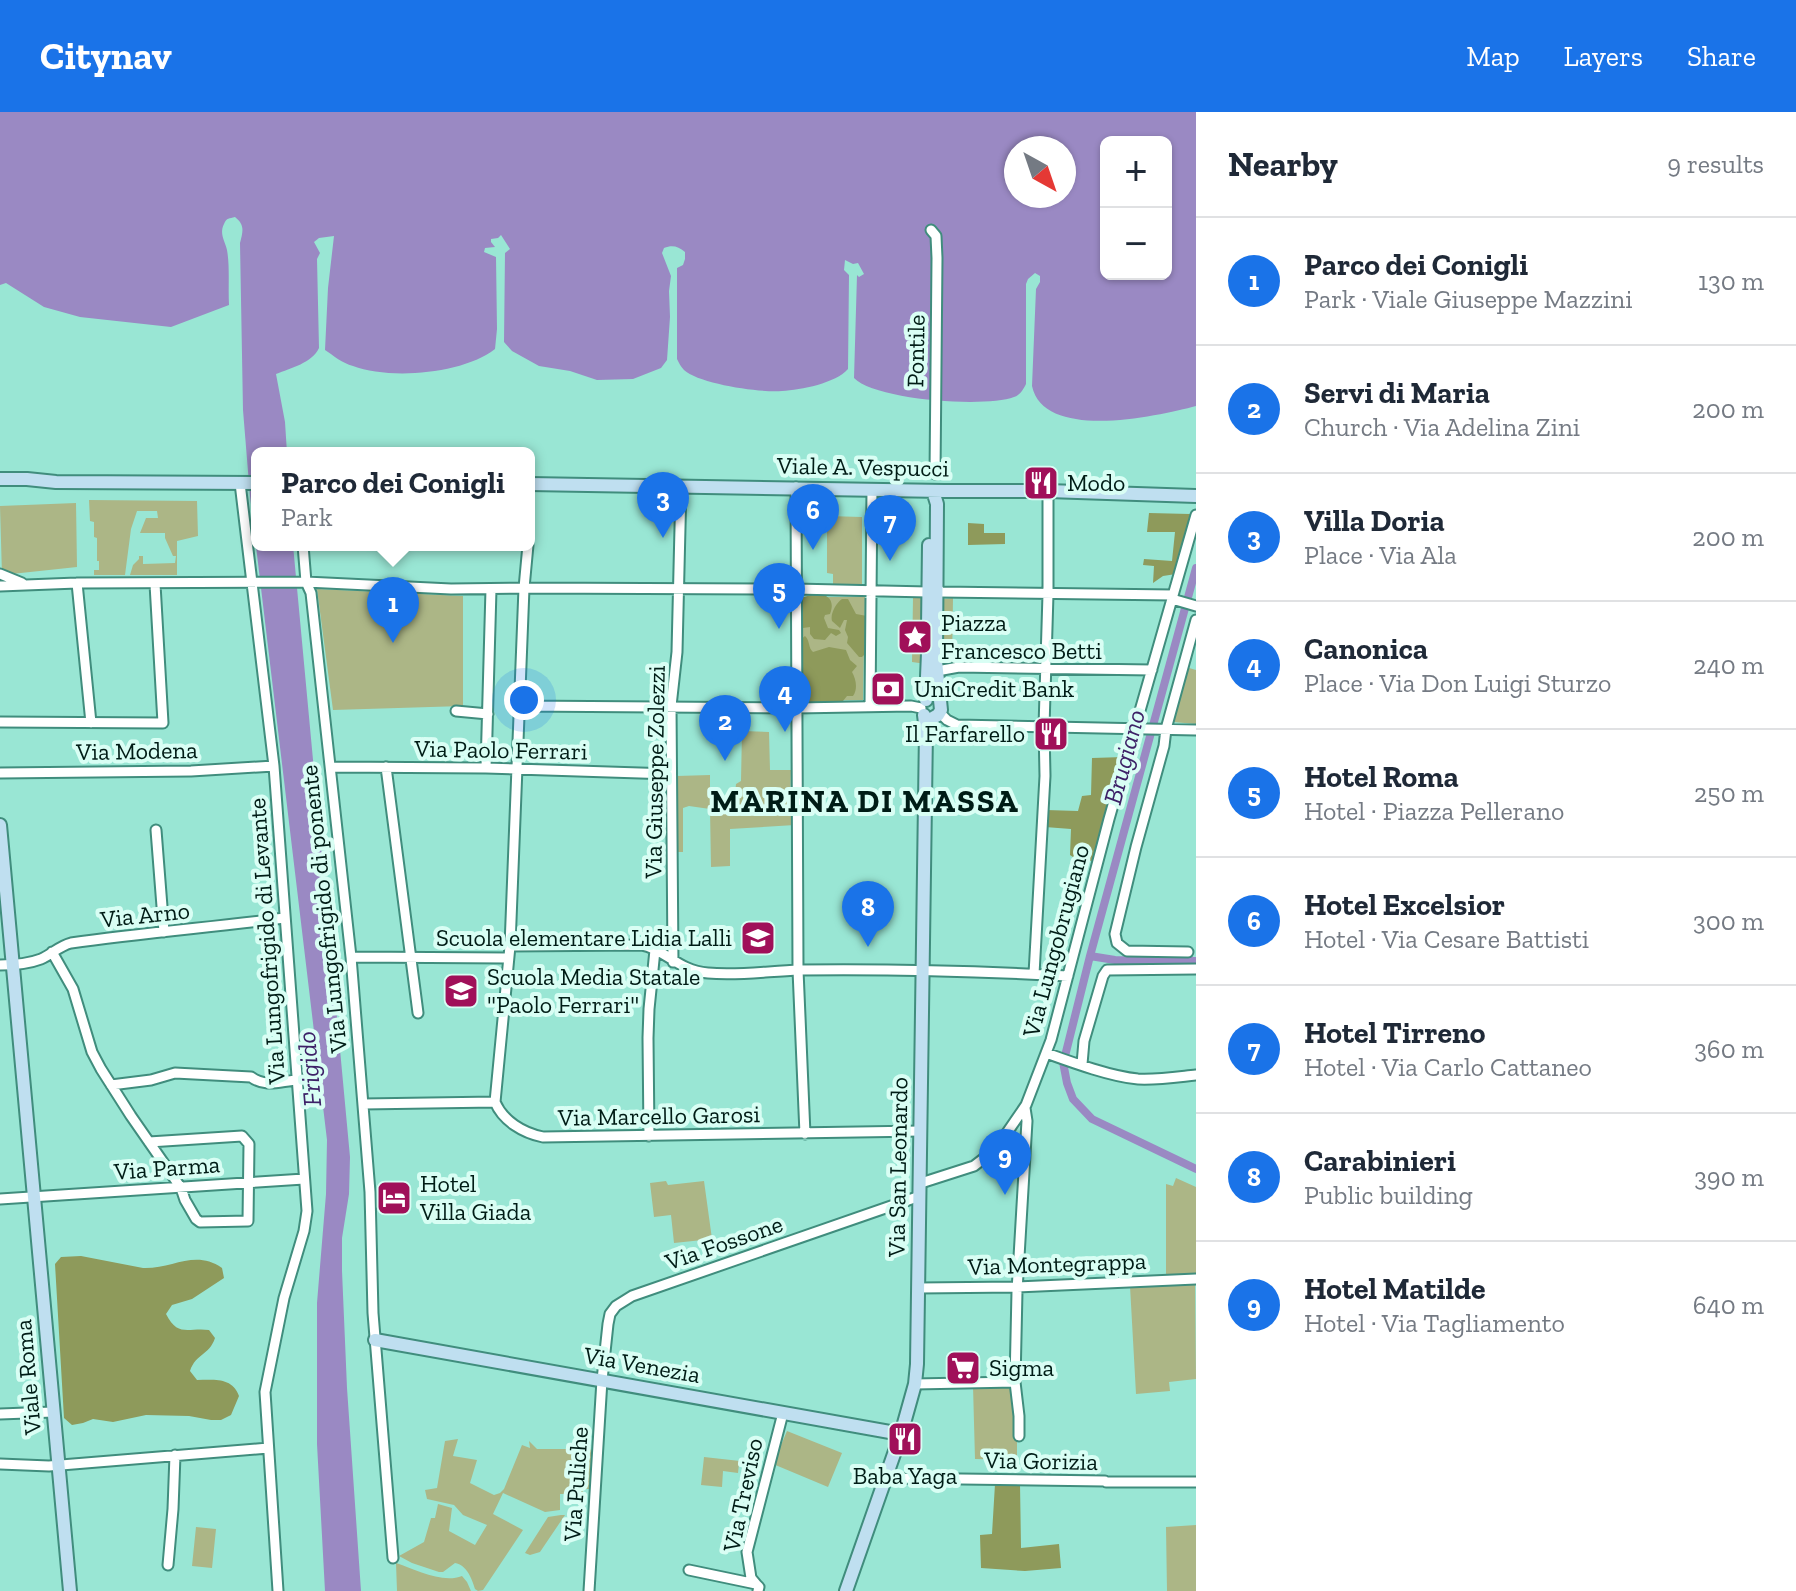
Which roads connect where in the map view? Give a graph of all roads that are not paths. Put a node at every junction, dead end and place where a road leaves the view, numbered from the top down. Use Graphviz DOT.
graph roads {
  1 [pos="931,230"];
  2 [pos="935,474"];
  3 [pos="0,479"];
  4 [pos="56,482"];
  5 [pos="248,483"];
  6 [pos="535,484"];
  7 [pos="681,486"];
  8 [pos="796,487"];
  9 [pos="872,489"];
  10 [pos="0,490"];
  11 [pos="933,491"];
  12 [pos="1048,491"];
  13 [pos="1196,496"];
  14 [pos="1196,515"];
  15 [pos="251,521"];
  16 [pos="253,551"];
  17 [pos="303,551"];
  18 [pos="527,551"];
  19 [pos="0,574"];
  20 [pos="302,582"];
  21 [pos="77,583"];
  22 [pos="155,584"];
  23 [pos="256,584"];
  24 [pos="33,585"];
  25 [pos="0,586"];
  26 [pos="679,586"];
  27 [pos="524,588"];
  28 [pos="491,589"];
  29 [pos="795,589"];
  30 [pos="932,590"];
  31 [pos="871,591"];
  32 [pos="1048,594"];
  33 [pos="1173,598"];
  34 [pos="1196,606"];
  35 [pos="1196,620"];
  36 [pos="1046,668"];
  37 [pos="1152,670"];
  38 [pos="937,671"];
  39 [pos="520,706"];
  40 [pos="671,706"];
  41 [pos="870,706"];
  42 [pos="796,708"];
  43 [pos="930,710"];
  44 [pos="456,711"];
  45 [pos="488,714"];
  46 [pos="0,722"];
  47 [pos="91,723"];
  48 [pos="1044,727"];
  49 [pos="1138,729"];
  50 [pos="1165,729"];
  51 [pos="1196,730"];
  52 [pos="274,766"];
  53 [pos="331,767"];
  54 [pos="386,767"];
  55 [pos="486,768"];
  56 [pos="517,770"];
  57 [pos="0,773"];
  58 [pos="671,774"];
  59 [pos="0,825"];
  60 [pos="156,830"];
  61 [pos="285,918"];
  62 [pos="164,932"];
  63 [pos="510,946"];
  64 [pos="655,950"];
  65 [pos="52,952"];
  66 [pos="1188,952"];
  67 [pos="351,957"];
  68 [pos="411,957"];
  69 [pos="508,958"];
  70 [pos="673,962"];
  71 [pos="6,965"];
  72 [pos="1196,969"];
  73 [pos="798,970"];
  74 [pos="923,971"];
  75 [pos="1034,974"];
  76 [pos="1068,976"];
  77 [pos="418,1013"];
  78 [pos="1049,1054"];
  79 [pos="1078,1063"];
  80 [pos="1196,1075"];
  81 [pos="298,1080"];
  82 [pos="111,1085"];
  83 [pos="495,1102"];
  84 [pos="363,1104"];
  85 [pos="1025,1108"];
  86 [pos="921,1131"];
  87 [pos="805,1134"];
  88 [pos="649,1136"];
  89 [pos="149,1142"];
  90 [pos="304,1179"];
  91 [pos="248,1183"];
  92 [pos="181,1188"];
  93 [pos="920,1189"];
  94 [pos="34,1197"];
  95 [pos="0,1199"];
  96 [pos="1196,1279"];
  97 [pos="1017,1287"];
  98 [pos="919,1288"];
  99 [pos="375,1340"];
  100 [pos="602,1380"];
  101 [pos="1015,1382"];
  102 [pos="915,1384"];
  103 [pos="53,1412"];
  104 [pos="783,1413"];
  105 [pos="0,1414"];
  106 [pos="901,1434"];
  107 [pos="1019,1436"];
  108 [pos="268,1448"];
  109 [pos="175,1455"];
  110 [pos="0,1464"];
  111 [pos="58,1465"];
  112 [pos="885,1478"];
  113 [pos="1196,1482"];
  114 [pos="393,1558"];
  115 [pos="168,1565"];
  116 [pos="689,1570"];
  117 [pos="757,1588"];
  118 [pos="70,1591"];
  119 [pos="278,1591"];
  120 [pos="589,1591"];
  121 [pos="846,1591"];
  1 -- 2 [label="street, Pontile"];
  3 -- 4 [label="main road"];
  4 -- 5 [label="main road"];
  4 -- 10 [label="main road"];
  5 -- 15 [label="street, Via Lungofrigido di Levante"];
  6 -- 7 [label="main road, Viale A. Vespucci"];
  7 -- 8 [label="main road, Viale A. Vespucci"];
  7 -- 26 [label="street, Via Giuseppe Zolezzi"];
  8 -- 9 [label="main road, Viale A. Vespucci"];
  8 -- 29 [label="street"];
  9 -- 11 [label="main road, Viale A. Vespucci"];
  9 -- 31 [label="street"];
  11 -- 12 [label="main road, Viale A. Vespucci"];
  11 -- 30 [label="main road"];
  12 -- 13 [label="main road, Viale A. Vespucci"];
  12 -- 32 [label="street"];
  14 -- 33 [label="street, Via Lungobrugiano"];
  16 -- 23 [label="street, Via Lungofrigido di Levante"];
  17 -- 20 [label="street, Via Lungofrigido di ponente"];
  18 -- 27 [label="street"];
  19 -- 24 [label="street"];
  20 -- 23 [label="street"];
  20 -- 28 [label="street"];
  20 -- 53 [label="street, Via Lungofrigido di ponente"];
  21 -- 22 [label="street"];
  21 -- 24 [label="street"];
  21 -- 47 [label="street"];
  22 -- 23 [label="street"];
  22 -- 47 [label="street"];
  23 -- 52 [label="street, Via Lungofrigido di Levante"];
  24 -- 25 [label="street"];
  26 -- 27 [label="street"];
  26 -- 29 [label="street"];
  26 -- 40 [label="street, Via Giuseppe Zolezzi"];
  27 -- 28 [label="street"];
  27 -- 39 [label="street"];
  28 -- 45 [label="street"];
  29 -- 31 [label="street"];
  29 -- 42 [label="street"];
  30 -- 31 [label="street"];
  30 -- 32 [label="street"];
  30 -- 38 [label="main road"];
  30 -- 43 [label="main road"];
  31 -- 41 [label="street"];
  32 -- 33 [label="street"];
  32 -- 36 [label="street"];
  33 -- 34 [label="street"];
  33 -- 37 [label="street, Via Lungobrugiano"];
  35 -- 50 [label="street"];
  36 -- 37 [label="street"];
  36 -- 38 [label="street"];
  36 -- 48 [label="street"];
  37 -- 49 [label="street, Via Lungobrugiano"];
  38 -- 43 [label="main road"];
  39 -- 40 [label="street"];
  39 -- 56 [label="street"];
  40 -- 42 [label="street"];
  40 -- 58 [label="street, Via Giuseppe Zolezzi"];
  41 -- 42 [label="street"];
  41 -- 43 [label="street"];
  42 -- 73 [label="street"];
  43 -- 48 [label="street"];
  43 -- 74 [label="main road, Via San Leonardo"];
  44 -- 45 [label="street"];
  45 -- 55 [label="street"];
  46 -- 47 [label="street"];
  48 -- 49 [label="street"];
  48 -- 75 [label="street"];
  49 -- 50 [label="street"];
  49 -- 76 [label="street, Via Lungobrugiano"];
  50 -- 51 [label="street"];
  50 -- 66 [label="street"];
  52 -- 57 [label="street, Via Modena"];
  52 -- 61 [label="street, Via Lungofrigido di Levante"];
  53 -- 54 [label="street, Via Paolo Ferrari"];
  53 -- 67 [label="street, Via Lungofrigido di ponente"];
  54 -- 55 [label="street, Via Paolo Ferrari"];
  54 -- 68 [label="street"];
  55 -- 56 [label="street, Via Paolo Ferrari"];
  56 -- 58 [label="street, Via Paolo Ferrari"];
  56 -- 63 [label="street"];
  58 -- 70 [label="street, Via Giuseppe Zolezzi"];
  59 -- 71 [label="main road, Viale Roma"];
  60 -- 62 [label="street"];
  61 -- 62 [label="street, Via Arno"];
  61 -- 81 [label="street, Via Lungofrigido di Levante"];
  62 -- 65 [label="street, Via Arno"];
  63 -- 64 [label="street"];
  63 -- 69 [label="street"];
  64 -- 70 [label="street"];
  64 -- 88 [label="street"];
  65 -- 71 [label="street, Via Arno"];
  65 -- 82 [label="street"];
  67 -- 68 [label="street"];
  67 -- 84 [label="street, Via Lungofrigido di ponente"];
  68 -- 69 [label="street"];
  68 -- 77 [label="street"];
  69 -- 83 [label="street"];
  70 -- 73 [label="street"];
  71 -- 94 [label="main road, Viale Roma"];
  72 -- 79 [label="street"];
  73 -- 74 [label="street"];
  73 -- 87 [label="street"];
  74 -- 75 [label="street"];
  74 -- 86 [label="main road, Via San Leonardo"];
  75 -- 76 [label="street"];
  76 -- 78 [label="street, Via Lungobrugiano"];
  78 -- 79 [label="street"];
  78 -- 85 [label="street, Via Lungobrugiano"];
  79 -- 80 [label="street"];
  81 -- 82 [label="street"];
  81 -- 90 [label="street, Via Lungofrigido di Levante"];
  82 -- 89 [label="street"];
  83 -- 84 [label="street"];
  83 -- 88 [label="street, Via Marcello Garosi"];
  84 -- 99 [label="street, Via Lungofrigido di ponente"];
  85 -- 93 [label="street, Via Lungobrugiano"];
  85 -- 97 [label="street"];
  86 -- 87 [label="street, Via Marcello Garosi"];
  86 -- 93 [label="main road, Via San Leonardo"];
  87 -- 88 [label="street, Via Marcello Garosi"];
  89 -- 91 [label="street"];
  89 -- 92 [label="street"];
  90 -- 91 [label="street, Via Parma"];
  90 -- 108 [label="street, Via Lungofrigido di Levante"];
  91 -- 92 [label="street, Via Parma"];
  91 -- 92 [label="street"];
  92 -- 94 [label="street, Via Parma"];
  93 -- 98 [label="main road, Via San Leonardo"];
  93 -- 100 [label="street, Via Fossone"];
  94 -- 95 [label="street, Via Parma"];
  94 -- 103 [label="main road, Viale Roma"];
  96 -- 97 [label="street, Via Montegrappa"];
  97 -- 98 [label="street, Via Montegrappa"];
  97 -- 101 [label="street"];
  98 -- 102 [label="main road, Via San Leonardo"];
  99 -- 100 [label="main road, Via Venezia"];
  99 -- 114 [label="street, Via Lungofrigido di ponente"];
  100 -- 104 [label="main road, Via Venezia"];
  100 -- 120 [label="street, Via Puliche"];
  101 -- 102 [label="street"];
  101 -- 107 [label="street"];
  102 -- 106 [label="main road, Via San Leonardo"];
  103 -- 105 [label="street"];
  103 -- 111 [label="main road, Viale Roma"];
  104 -- 106 [label="main road, Via Venezia"];
  104 -- 117 [label="street, Via Treviso"];
  106 -- 112 [label="main road, Via San Leonardo"];
  108 -- 109 [label="street"];
  108 -- 119 [label="street, Via Lungofrigido di Levante"];
  109 -- 111 [label="street"];
  109 -- 115 [label="street"];
  110 -- 111 [label="street"];
  111 -- 118 [label="main road, Viale Roma"];
  112 -- 113 [label="street, Via Gorizia"];
  112 -- 121 [label="main road, Via San Leonardo"];
  116 -- 117 [label="street, Via Treviso"];
}
